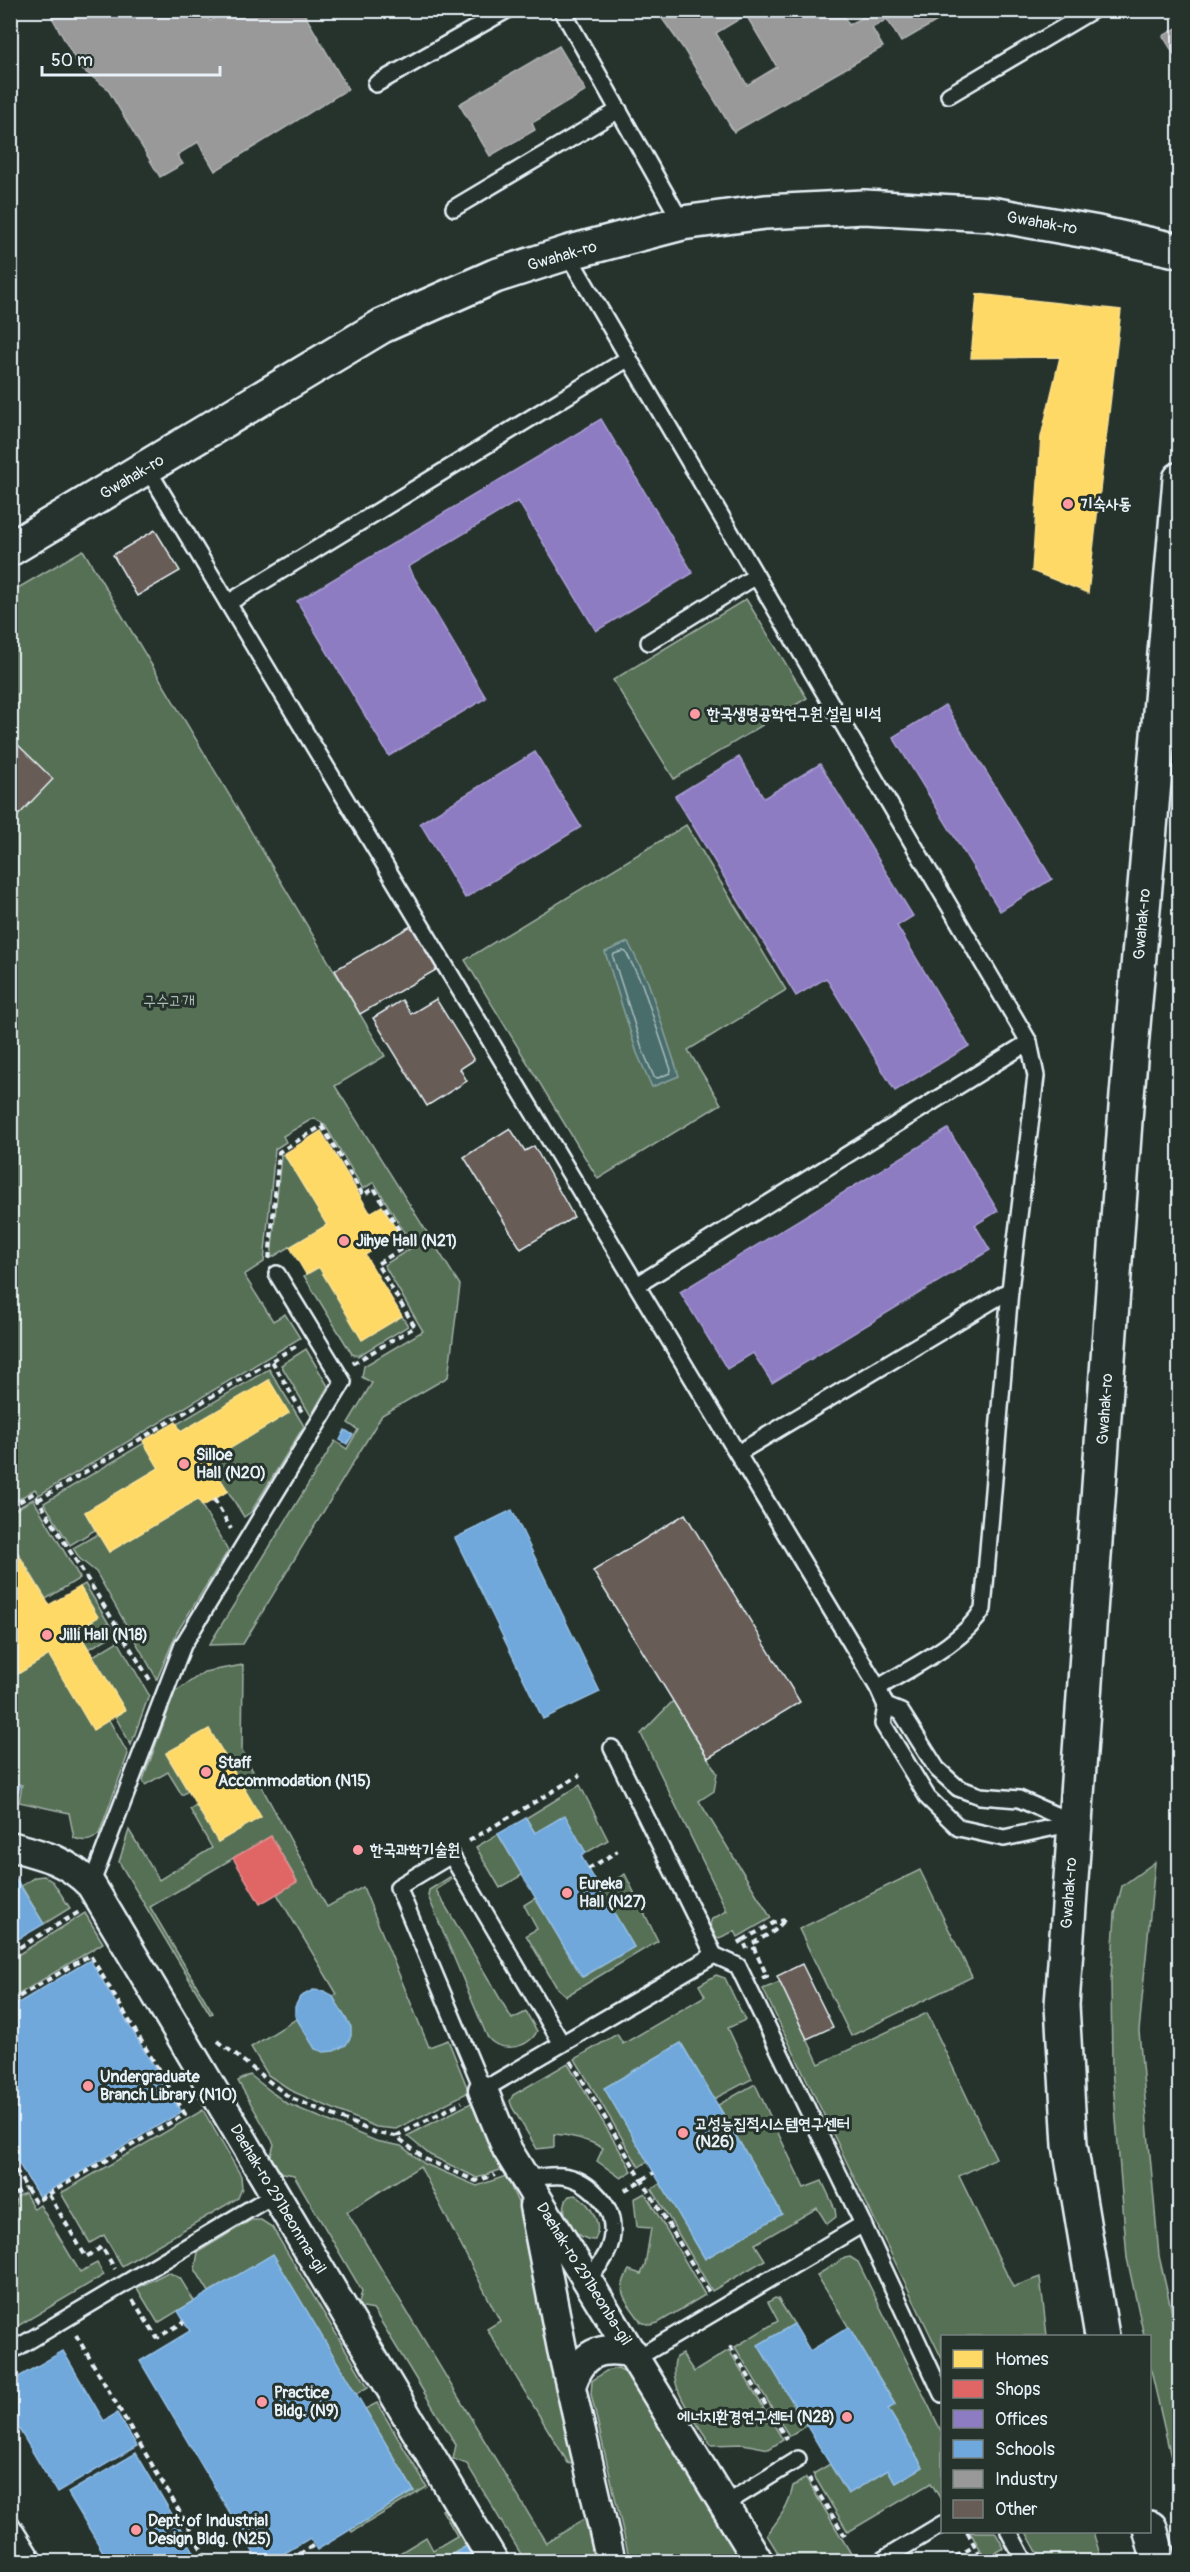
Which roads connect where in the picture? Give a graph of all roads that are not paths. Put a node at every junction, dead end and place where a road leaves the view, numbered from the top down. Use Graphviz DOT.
graph roads {
  1 [pos="507,10"];
  2 [pos="562,10"];
  3 [pos="1093,10"];
  4 [pos="376,84"];
  5 [pos="949,95"];
  6 [pos="619,110"];
  7 [pos="454,208"];
  8 [pos="682,223"];
  9 [pos="1179,251"];
  10 [pos="567,253"];
  11 [pos="629,358"];
  12 [pos="147,468"];
  13 [pos="1179,479"];
  14 [pos="10,549"];
  15 [pos="756,576"];
  16 [pos="228,603"];
  17 [pos="649,642"];
  18 [pos="1029,1042"];
  19 [pos="277,1274"];
  20 [pos="637,1285"];
  21 [pos="1010,1290"];
  22 [pos="738,1453"];
  23 [pos="878,1688"];
  24 [pos="886,1706"];
  25 [pos="612,1748"];
  26 [pos="1074,1823"];
  27 [pos="10,1846"];
  28 [pos="96,1892"];
  29 [pos="714,1955"];
  30 [pos="566,2051"];
  31 [pos="477,2094"];
  32 [pos="520,2180"];
  33 [pos="274,2194"];
  34 [pos="863,2224"];
  35 [pos="586,2278"];
  36 [pos="1102,2335"];
  37 [pos="10,2352"];
  38 [pos="635,2355"];
  39 [pos="571,2386"];
  40 [pos="941,2392"];
  41 [pos="798,2459"];
  42 [pos="724,2504"];
  43 [pos="10,2522"];
  44 [pos="941,2525"];
  45 [pos="1010,2533"];
  46 [pos="1150,2533"];
  47 [pos="35,2562"];
  48 [pos="494,2562"];
  49 [pos="611,2562"];
  50 [pos="759,2562"];
  51 [pos="879,2562"];
  52 [pos="1025,2562"];
  53 [pos="1159,2562"];
  1 -- 4 [label="lane"];
  2 -- 6 [label="lane"];
  3 -- 5 [label="lane"];
  6 -- 7 [label="lane"];
  6 -- 8 [label="lane"];
  8 -- 9 [label="main road, Gwahak-ro"];
  8 -- 10 [label="main road, Gwahak-ro"];
  10 -- 11 [label="lane"];
  10 -- 12 [label="main road, Gwahak-ro"];
  11 -- 15 [label="lane"];
  11 -- 16 [label="lane"];
  12 -- 14 [label="main road, Gwahak-ro"];
  12 -- 16 [label="lane"];
  13 -- 26 [label="main road, Gwahak-ro"];
  15 -- 17 [label="lane"];
  15 -- 18 [label="lane"];
  16 -- 20 [label="lane"];
  18 -- 20 [label="lane"];
  18 -- 21 [label="lane"];
  19 -- 28 [label="lane"];
  20 -- 22 [label="lane"];
  21 -- 22 [label="lane"];
  21 -- 23 [label="lane"];
  22 -- 23 [label="lane"];
  23 -- 24 [label="lane"];
  24 -- 26 [label="lane"];
  24 -- 26 [label="lane"];
  25 -- 29 [label="lane"];
  26 -- 36 [label="main road, Gwahak-ro"];
  27 -- 28 [label="street, Daehak-ro 291beonma-gil"];
  28 -- 33 [label="street, Daehak-ro 291beonma-gil"];
  29 -- 30 [label="lane"];
  29 -- 34 [label="lane"];
  30 -- 31 [label="lane"];
  30 -- 31 [label="lane"];
  31 -- 32 [label="street"];
  32 -- 35 [label="street, Daehak-ro 291beonba-gil"];
  32 -- 35 [label="lane"];
  32 -- 39 [label="street, Daehak-ro 291beonba-gil"];
  33 -- 37 [label="lane"];
  33 -- 48 [label="street, Daehak-ro 291beonma-gil"];
  34 -- 38 [label="lane"];
  34 -- 40 [label="lane"];
  35 -- 38 [label="street, Daehak-ro 291beonba-gil"];
  38 -- 39 [label="street"];
  38 -- 42 [label="street, Daehak-ro 291beonba-gil"];
  39 -- 49 [label="street, Daehak-ro 291beonba-gil"];
  41 -- 42 [label="lane"];
  42 -- 50 [label="street, Daehak-ro 291beonba-gil"];
  43 -- 47 [label="lane"];
  44 -- 51 [label="lane"];
  45 -- 52 [label="lane"];
  46 -- 53 [label="main road"];
}
